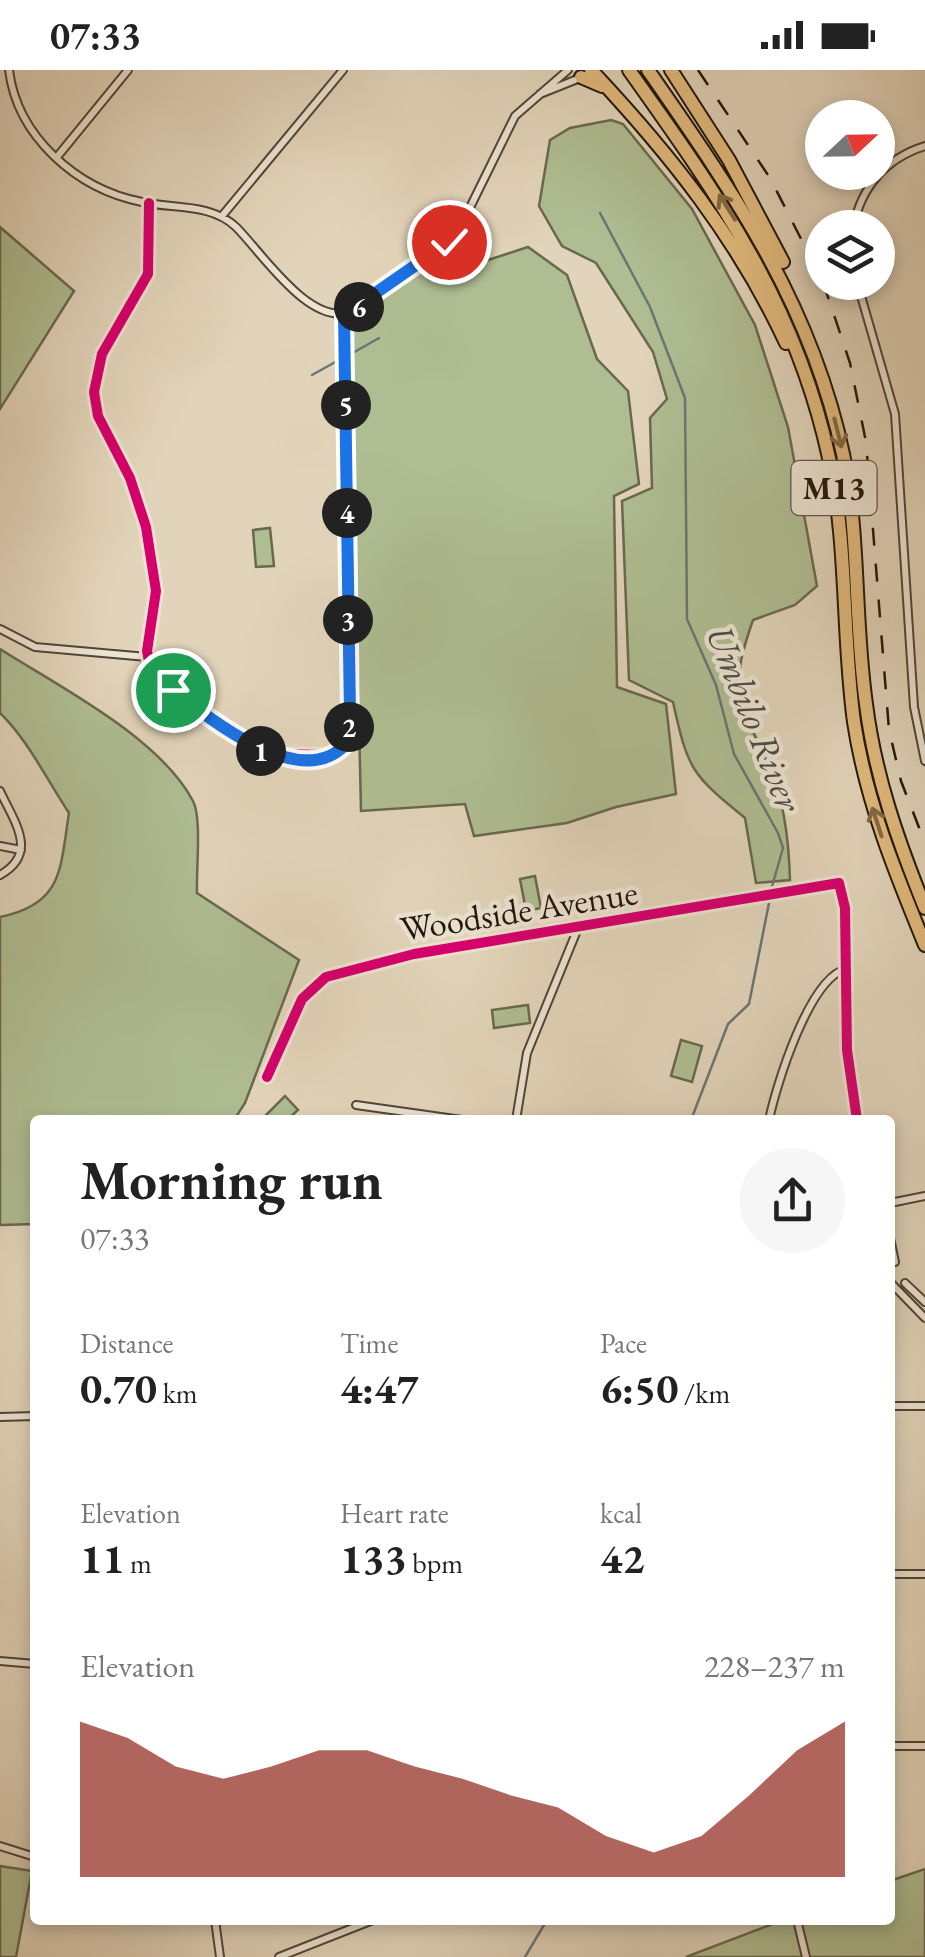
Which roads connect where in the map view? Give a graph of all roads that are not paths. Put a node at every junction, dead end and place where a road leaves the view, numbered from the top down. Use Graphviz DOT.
graph roads {
  1 [pos="9,70"];
  2 [pos="128,70"];
  3 [pos="343,70"];
  4 [pos="629,70"];
  5 [pos="648,70"];
  6 [pos="672,70"];
  7 [pos="583,72"];
  8 [pos="534,96"];
  9 [pos="925,146"];
  10 [pos="57,157"];
  11 [pos="149,204"];
  12 [pos="857,210"];
  13 [pos="222,216"];
  14 [pos="862,300"];
  15 [pos="344,315"];
  16 [pos="828,395"];
  17 [pos="818,414"];
  18 [pos="0,629"];
  19 [pos="147,657"];
  20 [pos="925,762"];
  21 [pos="1,795"];
  22 [pos="0,846"];
  23 [pos="21,850"];
  24 [pos="0,875"];
  25 [pos="925,908"];
  26 [pos="578,928"];
  27 [pos="925,945"];
  28 [pos="846,969"];
  29 [pos="267,1077"];
  30 [pos="356,1105"];
  31 [pos="427,1115"];
  32 [pos="517,1115"];
  33 [pos="770,1115"];
  34 [pos="856,1115"];
  35 [pos="925,1196"];
  36 [pos="895,1201"];
  37 [pos="905,1283"];
  38 [pos="895,1287"];
  39 [pos="924,1300"];
  40 [pos="914,1308"];
  41 [pos="925,1318"];
  42 [pos="895,1406"];
  43 [pos="925,1406"];
  44 [pos="30,1416"];
  45 [pos="0,1417"];
  46 [pos="895,1574"];
  47 [pos="925,1574"];
  48 [pos="0,1661"];
  49 [pos="30,1664"];
  50 [pos="895,1746"];
  51 [pos="925,1746"];
  52 [pos="0,1846"];
  53 [pos="30,1855"];
  54 [pos="217,1925"];
  55 [pos="360,1925"];
  56 [pos="798,1925"];
  57 [pos="220,1957"];
  58 [pos="279,1957"];
  59 [pos="806,1957"];
  1 -- 10 [label="street"];
  2 -- 10 [label="street"];
  3 -- 13 [label="street"];
  17 -- 4 [label="highway, M13, one-way"];
  5 -- 16 [label="highway, M13"];
  6 -- 16 [label="highway"];
  7 -- 8 [label="street"];
  7 -- 8 [label="street"];
  7 -- 17 [label="highway"];
  8 -- 15 [label="street"];
  9 -- 12 [label="street"];
  10 -- 11 [label="street"];
  11 -- 13 [label="street"];
  11 -- 19 [label="street"];
  13 -- 15 [label="street"];
  14 -- 20 [label="street"];
  15 -- 19 [label="street"];
  16 -- 25 [label="highway, M13, one-way"];
  27 -- 17 [label="highway, M13, one-way"];
  18 -- 19 [label="street"];
  21 -- 23 [label="street"];
  22 -- 23 [label="street"];
  23 -- 24 [label="street"];
  26 -- 28 [label="street, Woodside Avenue"];
  26 -- 29 [label="street, Woodside Avenue"];
  26 -- 32 [label="street"];
  28 -- 33 [label="street"];
  28 -- 34 [label="street"];
  30 -- 31 [label="street"];
  35 -- 36 [label="street"];
  37 -- 39 [label="street"];
  38 -- 40 [label="street"];
  39 -- 40 [label="street"];
  40 -- 41 [label="street"];
  42 -- 43 [label="street"];
  44 -- 45 [label="street"];
  46 -- 47 [label="street"];
  48 -- 49 [label="street"];
  50 -- 51 [label="street"];
  52 -- 53 [label="street"];
  54 -- 57 [label="street"];
  55 -- 58 [label="street"];
  56 -- 59 [label="street"];
}
